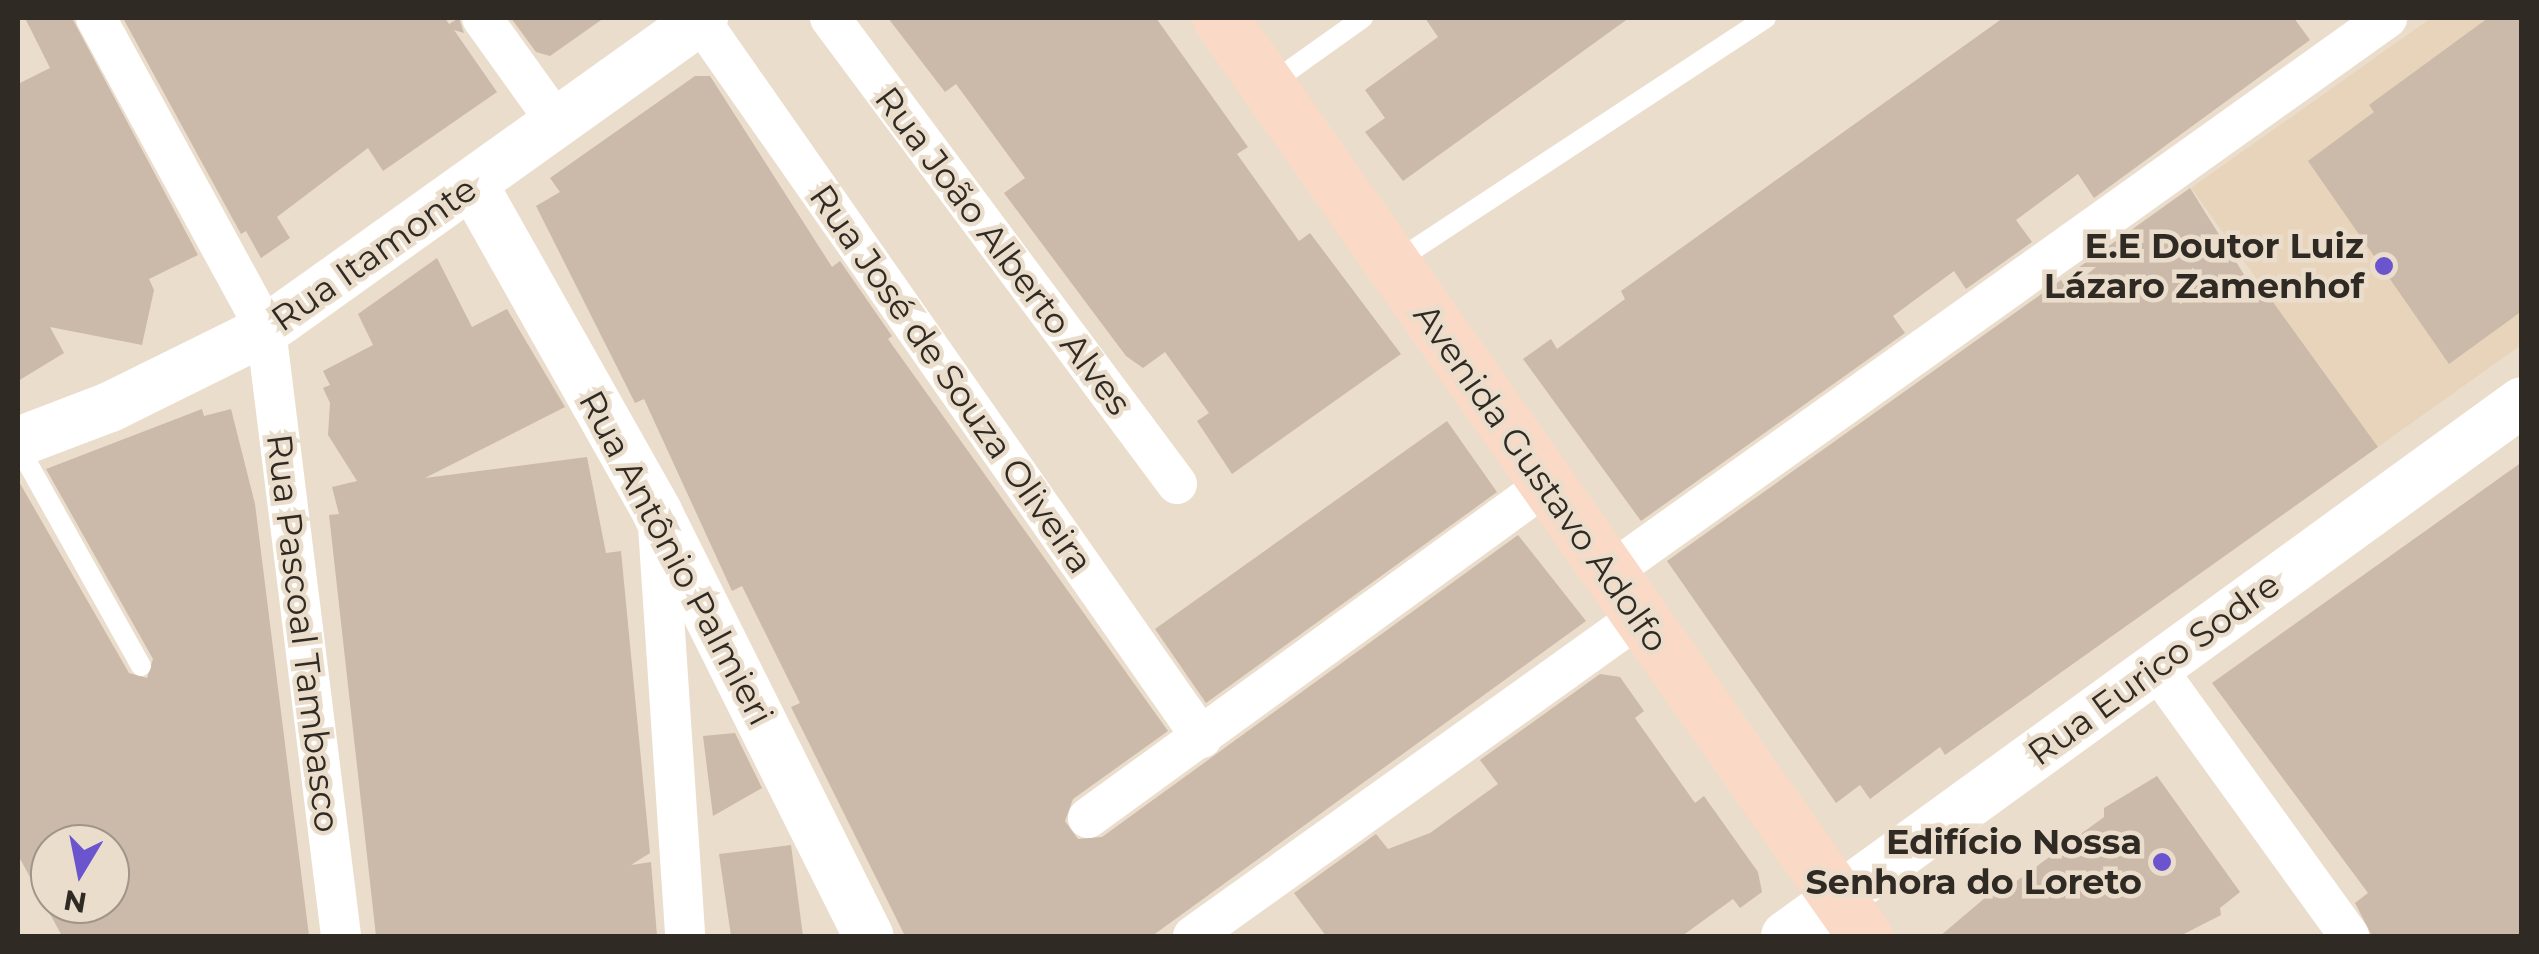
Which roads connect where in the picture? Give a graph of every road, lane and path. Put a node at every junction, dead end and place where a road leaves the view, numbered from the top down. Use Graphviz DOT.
graph roads {
  1 [pos="96,18"];
  2 [pos="482,18"];
  3 [pos="830,18"];
  4 [pos="1220,18"];
  5 [pos="1363,18"];
  6 [pos="1766,18"];
  7 [pos="2387,18"];
  8 [pos="702,19"];
  9 [pos="1268,85"];
  10 [pos="558,124"];
  11 [pos="473,185"];
  12 [pos="1392,264"];
  13 [pos="266,330"];
  14 [pos="2515,418"];
  15 [pos="18,444"];
  16 [pos="1176,484"];
  17 [pos="1546,485"];
  18 [pos="658,512"];
  19 [pos="1608,573"];
  20 [pos="1639,617"];
  21 [pos="141,666"];
  22 [pos="2156,668"];
  23 [pos="1202,738"];
  24 [pos="1088,818"];
  25 [pos="1852,917"];
  26 [pos="341,936"];
  27 [pos="686,936"];
  28 [pos="868,936"];
  29 [pos="1193,936"];
  30 [pos="1786,936"];
  31 [pos="2349,936"];
  1 -- 13 [label="street"];
  2 -- 10 [label="street"];
  3 -- 16 [label="street, Rua João Alberto Alves"];
  4 -- 9 [label="main road, Avenida Gustavo Adolfo"];
  5 -- 9 [label="lane"];
  6 -- 12 [label="lane"];
  7 -- 19 [label="street"];
  8 -- 10 [label="street, Rua Itamonte"];
  8 -- 23 [label="street, Rua José de Souza Oliveira"];
  9 -- 12 [label="main road, Avenida Gustavo Adolfo"];
  10 -- 11 [label="street, Rua Itamonte"];
  11 -- 13 [label="street, Rua Itamonte"];
  11 -- 18 [label="street, Rua Antônio Palmieri"];
  12 -- 17 [label="main road, Avenida Gustavo Adolfo"];
  13 -- 15 [label="street, Rua Itamonte"];
  13 -- 26 [label="street, Rua Pascoal Tambasco"];
  14 -- 22 [label="street, Rua Eurico Sodre"];
  15 -- 21 [label="lane"];
  17 -- 19 [label="main road, Avenida Gustavo Adolfo"];
  17 -- 23 [label="street"];
  18 -- 27 [label="street"];
  18 -- 28 [label="street, Rua Antônio Palmieri"];
  19 -- 20 [label="main road, Avenida Gustavo Adolfo"];
  20 -- 25 [label="main road, Avenida Gustavo Adolfo"];
  20 -- 29 [label="street"];
  22 -- 25 [label="street, Rua Eurico Sodre"];
  22 -- 31 [label="street"];
  23 -- 24 [label="street"];
  25 -- 30 [label="street, Rua Eurico Sodre"];
}
